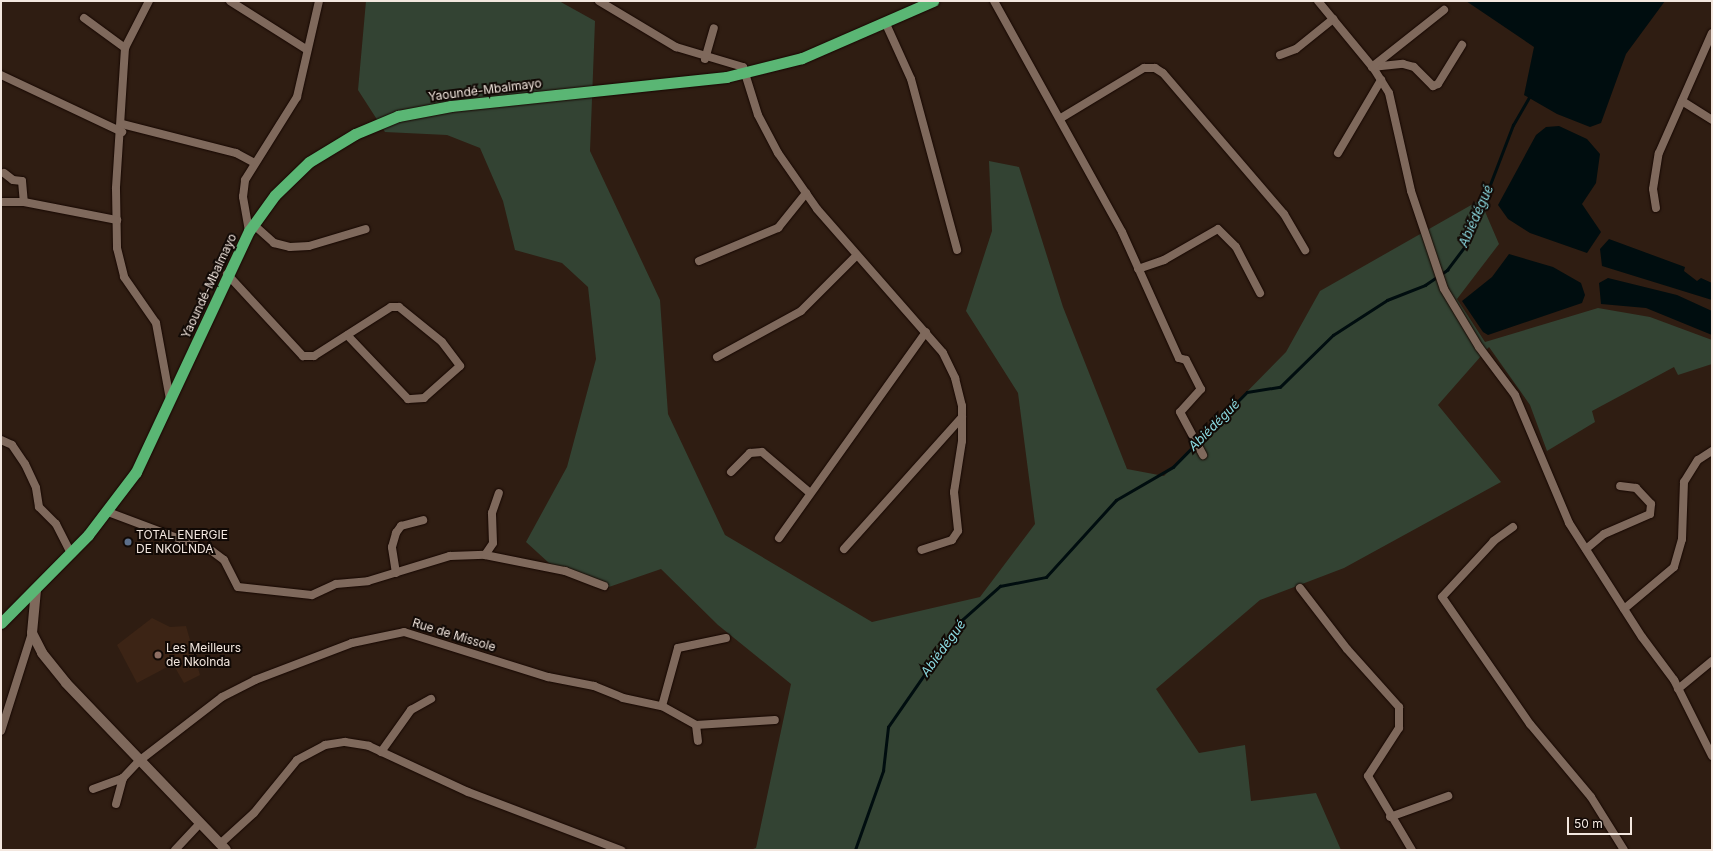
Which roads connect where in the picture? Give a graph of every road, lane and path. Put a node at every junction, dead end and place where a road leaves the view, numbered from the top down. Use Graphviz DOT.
graph roads {
  1 [pos="149,1"];
  2 [pos="230,1"];
  3 [pos="319,1"];
  4 [pos="599,1"];
  5 [pos="933,1"];
  6 [pos="994,1"];
  7 [pos="1318,1"];
  8 [pos="612,4"];
  9 [pos="1444,10"];
  10 [pos="84,18"];
  11 [pos="1333,19"];
  12 [pos="886,24"];
  13 [pos="714,28"];
  14 [pos="1712,33"];
  15 [pos="1462,45"];
  16 [pos="125,48"];
  17 [pos="306,49"];
  18 [pos="1280,55"];
  19 [pos="705,58"];
  20 [pos="1372,67"];
  21 [pos="747,71"];
  22 [pos="1,75"];
  23 [pos="1381,80"];
  24 [pos="1682,101"];
  25 [pos="1061,118"];
  26 [pos="1712,120"];
  27 [pos="122,128"];
  28 [pos="1338,153"];
  29 [pos="253,162"];
  30 [pos="4,173"];
  31 [pos="806,194"];
  32 [pos="1,202"];
  33 [pos="24,202"];
  34 [pos="1656,208"];
  35 [pos="117,220"];
  36 [pos="252,228"];
  37 [pos="366,230"];
  38 [pos="957,250"];
  39 [pos="1305,250"];
  40 [pos="857,255"];
  41 [pos="699,261"];
  42 [pos="1138,269"];
  43 [pos="226,274"];
  44 [pos="1260,293"];
  45 [pos="926,332"];
  46 [pos="347,335"];
  47 [pos="717,357"];
  48 [pos="170,400"];
  49 [pos="962,417"];
  50 [pos="1,440"];
  51 [pos="1712,451"];
  52 [pos="1203,455"];
  53 [pos="731,472"];
  54 [pos="1620,486"];
  55 [pos="499,493"];
  56 [pos="810,493"];
  57 [pos="108,512"];
  58 [pos="423,520"];
  59 [pos="1513,527"];
  60 [pos="779,538"];
  61 [pos="844,549"];
  62 [pos="1586,549"];
  63 [pos="922,550"];
  64 [pos="71,554"];
  65 [pos="485,555"];
  66 [pos="396,573"];
  67 [pos="604,586"];
  68 [pos="1300,588"];
  69 [pos="36,590"];
  70 [pos="1624,609"];
  71 [pos="2,621"];
  72 [pos="32,633"];
  73 [pos="726,638"];
  74 [pos="1712,661"];
  75 [pos="1678,689"];
  76 [pos="432,699"];
  77 [pos="662,706"];
  78 [pos="775,720"];
  79 [pos="696,725"];
  80 [pos="1,731"];
  81 [pos="698,741"];
  82 [pos="381,752"];
  83 [pos="1712,756"];
  84 [pos="139,761"];
  85 [pos="123,778"];
  86 [pos="93,789"];
  87 [pos="1448,796"];
  88 [pos="116,804"];
  89 [pos="1390,817"];
  90 [pos="200,823"];
  91 [pos="223,847"];
  92 [pos="175,850"];
  93 [pos="621,850"];
  94 [pos="1412,850"];
  95 [pos="1624,850"];
  1 -- 16 [label="street"];
  2 -- 17 [label="street"];
  3 -- 17 [label="street"];
  4 -- 8 [label="street"];
  5 -- 12 [label="highway, Yaoundé-Mbalmayo"];
  6 -- 25 [label="street"];
  7 -- 11 [label="street"];
  8 -- 19 [label="street"];
  9 -- 20 [label="street"];
  10 -- 16 [label="street"];
  11 -- 18 [label="street"];
  11 -- 20 [label="street"];
  12 -- 21 [label="highway, Yaoundé-Mbalmayo"];
  12 -- 38 [label="street"];
  13 -- 19 [label="street"];
  14 -- 24 [label="street"];
  15 -- 20 [label="street"];
  16 -- 27 [label="street"];
  17 -- 29 [label="street"];
  19 -- 21 [label="street"];
  20 -- 23 [label="street"];
  21 -- 31 [label="street"];
  21 -- 36 [label="highway, Yaoundé-Mbalmayo"];
  22 -- 27 [label="street"];
  23 -- 28 [label="street"];
  23 -- 62 [label="street"];
  24 -- 26 [label="street"];
  24 -- 34 [label="street"];
  25 -- 39 [label="street"];
  25 -- 42 [label="street"];
  27 -- 29 [label="street"];
  27 -- 35 [label="street"];
  29 -- 36 [label="street"];
  30 -- 33 [label="street"];
  31 -- 40 [label="street"];
  31 -- 41 [label="street"];
  32 -- 33 [label="street"];
  33 -- 35 [label="street"];
  35 -- 48 [label="street"];
  36 -- 37 [label="street"];
  36 -- 43 [label="highway, Yaoundé-Mbalmayo"];
  40 -- 45 [label="street"];
  40 -- 47 [label="street"];
  42 -- 44 [label="street"];
  42 -- 52 [label="street"];
  43 -- 46 [label="street"];
  43 -- 48 [label="highway, Yaoundé-Mbalmayo"];
  45 -- 49 [label="street"];
  45 -- 56 [label="street"];
  46 -- 46 [label="street"];
  48 -- 57 [label="highway, Yaoundé-Mbalmayo"];
  49 -- 61 [label="street"];
  49 -- 63 [label="street"];
  50 -- 64 [label="street"];
  51 -- 70 [label="street"];
  53 -- 56 [label="street"];
  54 -- 62 [label="street"];
  55 -- 65 [label="street"];
  56 -- 60 [label="street"];
  57 -- 64 [label="highway, Yaoundé-Mbalmayo"];
  57 -- 66 [label="street"];
  58 -- 66 [label="street"];
  59 -- 95 [label="street"];
  62 -- 70 [label="street"];
  64 -- 69 [label="highway, Yaoundé-Mbalmayo"];
  65 -- 66 [label="street"];
  65 -- 67 [label="street"];
  68 -- 89 [label="street"];
  69 -- 71 [label="highway, Yaoundé-Mbalmayo"];
  69 -- 72 [label="street"];
  70 -- 75 [label="street"];
  72 -- 80 [label="street"];
  72 -- 84 [label="street"];
  73 -- 77 [label="street"];
  74 -- 75 [label="street"];
  75 -- 83 [label="street"];
  76 -- 82 [label="street"];
  77 -- 79 [label="street, Rue de Missole"];
  77 -- 84 [label="street, Rue de Missole"];
  78 -- 79 [label="street"];
  79 -- 81 [label="street"];
  82 -- 91 [label="street"];
  82 -- 93 [label="street"];
  84 -- 85 [label="street, Rue de Missole"];
  84 -- 90 [label="street"];
  85 -- 86 [label="street"];
  85 -- 88 [label="street"];
  87 -- 89 [label="street"];
  89 -- 94 [label="street"];
  90 -- 91 [label="street"];
  90 -- 92 [label="street"];
}
